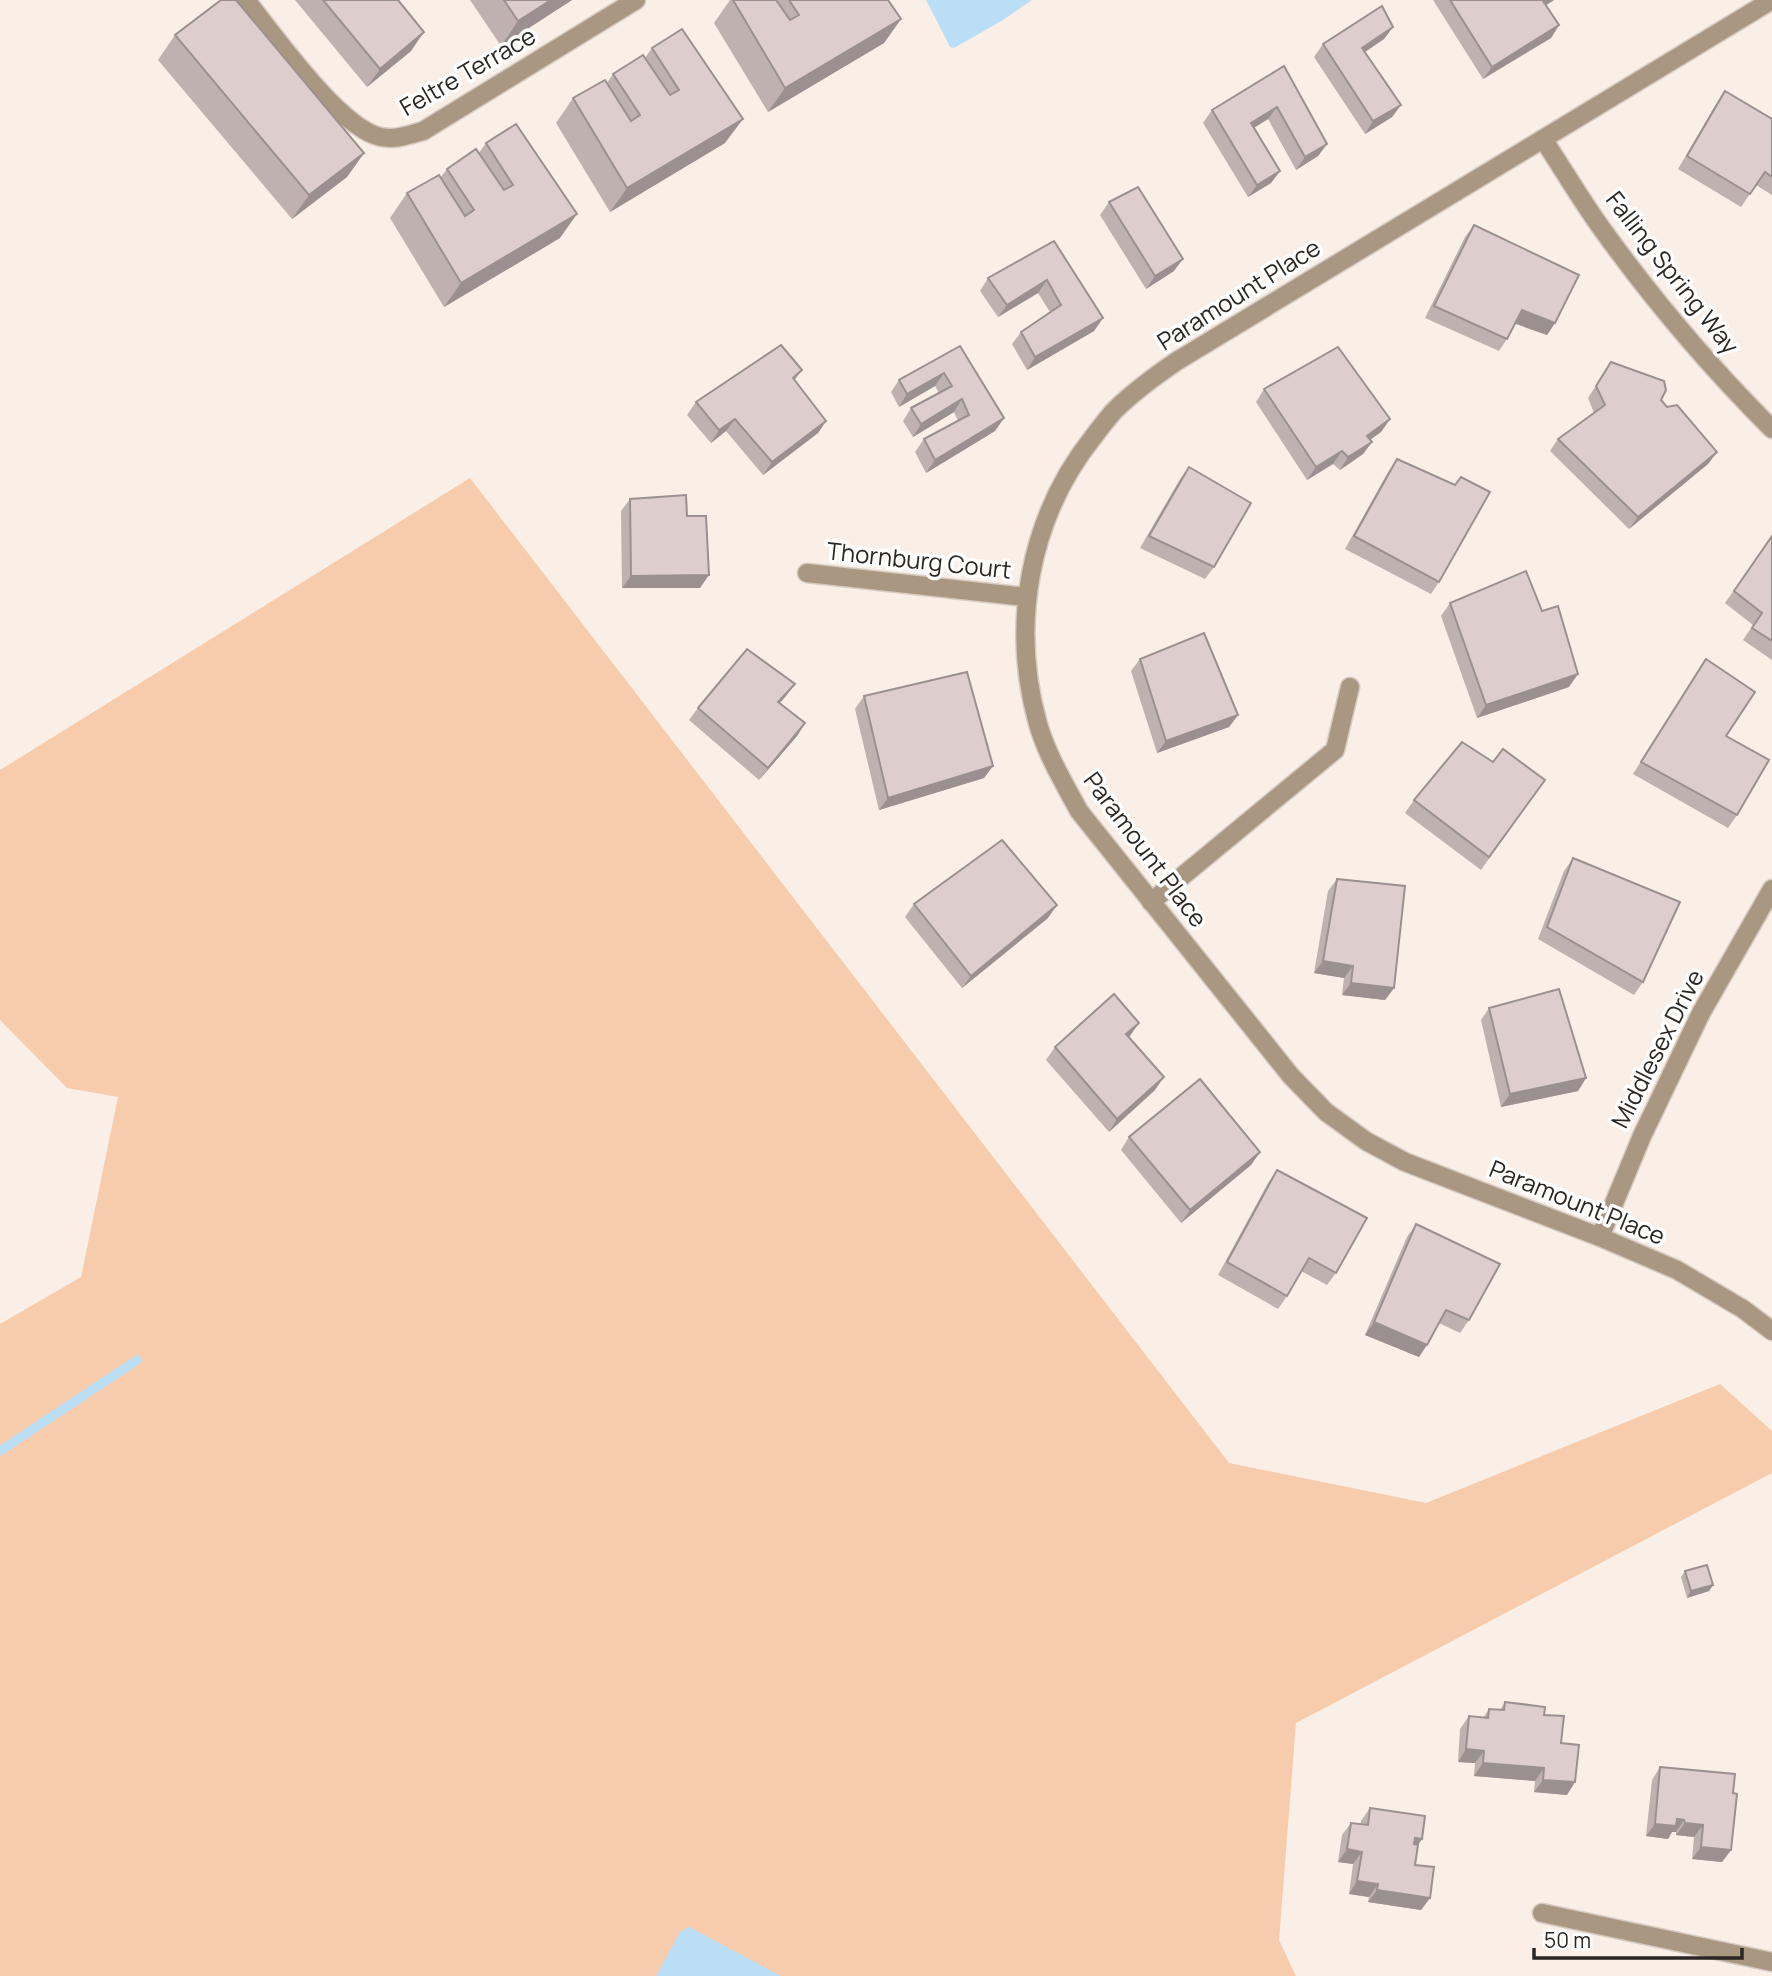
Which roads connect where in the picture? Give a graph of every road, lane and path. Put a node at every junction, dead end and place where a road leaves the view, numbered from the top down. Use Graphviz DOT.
graph roads {
  1 [pos="246,0"];
  2 [pos="636,0"];
  3 [pos="1772,0"];
  4 [pos="1543,139"];
  5 [pos="1772,429"];
  6 [pos="807,573"];
  7 [pos="1026,597"];
  8 [pos="1350,687"];
  9 [pos="1772,889"];
  10 [pos="1151,902"];
  11 [pos="1600,1237"];
  12 [pos="1772,1331"];
  13 [pos="1542,1913"];
  14 [pos="1772,1962"];
  1 -- 2 [label="street, Feltre Terrace"];
  3 -- 4 [label="street, Paramount Place"];
  4 -- 5 [label="street, Falling Spring Way"];
  4 -- 7 [label="street, Paramount Place"];
  6 -- 7 [label="street, Thornburg Court"];
  7 -- 10 [label="street, Paramount Place"];
  8 -- 10 [label="street"];
  9 -- 11 [label="street, Middlesex Drive"];
  10 -- 11 [label="street, Paramount Place"];
  11 -- 12 [label="street, Paramount Place"];
  13 -- 14 [label="street"];
}
